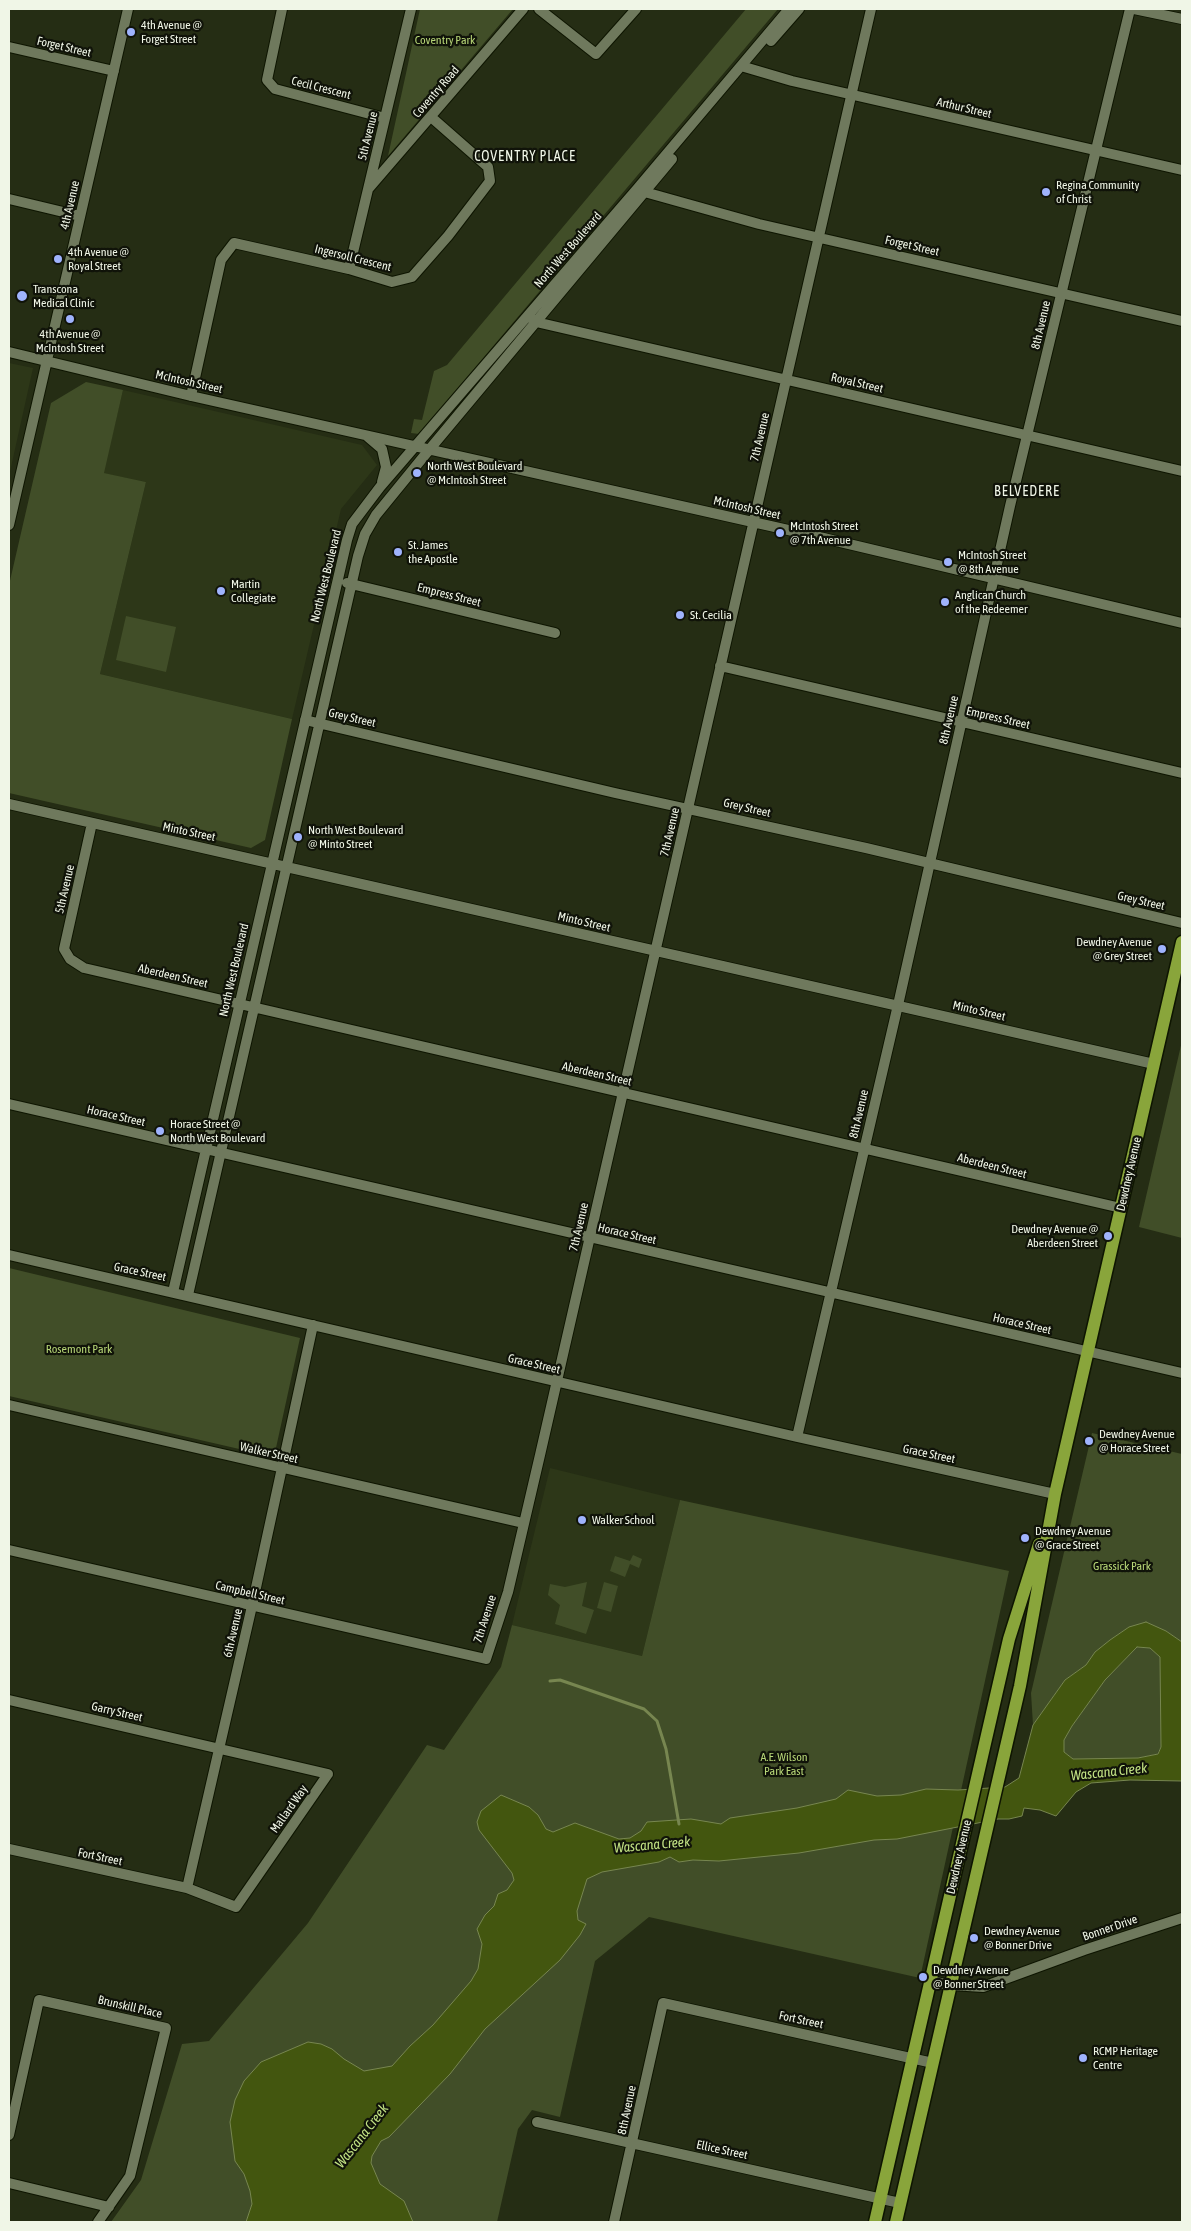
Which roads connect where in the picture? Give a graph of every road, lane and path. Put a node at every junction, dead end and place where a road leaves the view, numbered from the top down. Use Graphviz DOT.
graph roads {
  1 [pos="128,9"];
  2 [pos="282,9"];
  3 [pos="411,9"];
  4 [pos="523,9"];
  5 [pos="539,9"];
  6 [pos="636,9"];
  7 [pos="789,9"];
  8 [pos="799,9"];
  9 [pos="871,9"];
  10 [pos="1130,9"];
  11 [pos="1134,9"];
  12 [pos="1182,19"];
  13 [pos="9,47"];
  14 [pos="744,68"];
  15 [pos="114,71"];
  16 [pos="851,94"];
  17 [pos="430,117"];
  18 [pos="385,118"];
  19 [pos="1096,150"];
  20 [pos="1182,170"];
  21 [pos="367,190"];
  22 [pos="641,191"];
  23 [pos="9,199"];
  24 [pos="80,216"];
  25 [pos="818,236"];
  26 [pos="349,269"];
  27 [pos="1061,292"];
  28 [pos="532,319"];
  29 [pos="1182,321"];
  30 [pos="9,352"];
  31 [pos="46,361"];
  32 [pos="786,379"];
  33 [pos="191,396"];
  34 [pos="365,434"];
  35 [pos="1028,436"];
  36 [pos="416,447"];
  37 [pos="429,450"];
  38 [pos="1182,471"];
  39 [pos="380,487"];
  40 [pos="753,523"];
  41 [pos="9,525"];
  42 [pos="994,578"];
  43 [pos="337,580"];
  44 [pos="352,584"];
  45 [pos="1182,623"];
  46 [pos="555,634"];
  47 [pos="720,666"];
  48 [pos="305,720"];
  49 [pos="962,722"];
  50 [pos="320,723"];
  51 [pos="1182,773"];
  52 [pos="9,804"];
  53 [pos="688,808"];
  54 [pos="92,823"];
  55 [pos="272,862"];
  56 [pos="930,864"];
  57 [pos="287,866"];
  58 [pos="1182,924"];
  59 [pos="1182,942"];
  60 [pos="655,951"];
  61 [pos="70,959"];
  62 [pos="240,1004"];
  63 [pos="898,1005"];
  64 [pos="254,1007"];
  65 [pos="1154,1064"];
  66 [pos="622,1092"];
  67 [pos="9,1104"];
  68 [pos="864,1148"];
  69 [pos="206,1150"];
  70 [pos="220,1154"];
  71 [pos="1121,1208"];
  72 [pos="589,1238"];
  73 [pos="9,1255"];
  74 [pos="173,1292"];
  75 [pos="831,1293"];
  76 [pos="188,1295"];
  77 [pos="312,1325"];
  78 [pos="1088,1352"];
  79 [pos="1182,1373"];
  80 [pos="555,1382"];
  81 [pos="9,1405"];
  82 [pos="797,1437"];
  83 [pos="281,1469"];
  84 [pos="1055,1494"];
  85 [pos="524,1523"];
  86 [pos="9,1553"];
  87 [pos="252,1606"];
  88 [pos="486,1659"];
  89 [pos="9,1700"];
  90 [pos="220,1748"];
  91 [pos="9,1849"];
  92 [pos="187,1888"];
  93 [pos="1182,1918"];
  94 [pos="930,1981"];
  95 [pos="951,1985"];
  96 [pos="663,2003"];
  97 [pos="912,2058"];
  98 [pos="933,2063"];
  99 [pos="537,2122"];
  100 [pos="9,2134"];
  101 [pos="632,2143"];
  102 [pos="9,2183"];
  103 [pos="880,2198"];
  104 [pos="900,2203"];
  105 [pos="109,2207"];
  106 [pos="98,2222"];
  107 [pos="614,2222"];
  108 [pos="875,2222"];
  109 [pos="896,2222"];
  1 -- 15 [label="street, 4th Avenue"];
  2 -- 18 [label="street, Cecil Crescent"];
  3 -- 18 [label="street, 5th Avenue"];
  4 -- 17 [label="street, Coventry Road"];
  5 -- 6 [label="street"];
  7 -- 14 [label="street, North West Boulevard"];
  8 -- 14 [label="street, North West Boulevard"];
  9 -- 16 [label="street, 7th Avenue"];
  10 -- 19 [label="street, 8th Avenue"];
  11 -- 12 [label="street"];
  13 -- 15 [label="street, Forget Street"];
  14 -- 16 [label="street, Arthur Street"];
  14 -- 22 [label="street, North West Boulevard"];
  15 -- 24 [label="street, 4th Avenue"];
  16 -- 19 [label="street, Arthur Street"];
  16 -- 25 [label="street, 7th Avenue"];
  17 -- 21 [label="street, Coventry Road"];
  17 -- 26 [label="street, Ingersoll Crescent"];
  18 -- 21 [label="street, 5th Avenue"];
  19 -- 20 [label="street, Arthur Street"];
  19 -- 27 [label="street, 8th Avenue"];
  21 -- 26 [label="street, 5th Avenue"];
  22 -- 25 [label="street, Forget Street"];
  22 -- 28 [label="street, North West Boulevard"];
  23 -- 24 [label="street"];
  24 -- 31 [label="street, 4th Avenue"];
  25 -- 27 [label="street, Forget Street"];
  25 -- 32 [label="street, 7th Avenue"];
  26 -- 33 [label="street, Ingersoll Crescent"];
  27 -- 29 [label="street, Forget Street"];
  27 -- 35 [label="street, 8th Avenue"];
  28 -- 32 [label="street, Royal Street"];
  28 -- 36 [label="street, North West Boulevard"];
  28 -- 37 [label="street, North West Boulevard"];
  30 -- 31 [label="street, McIntosh Street"];
  31 -- 33 [label="street, McIntosh Street"];
  31 -- 41 [label="street, 4th Avenue"];
  32 -- 35 [label="street, Royal Street"];
  32 -- 40 [label="street, 7th Avenue"];
  33 -- 34 [label="street, McIntosh Street"];
  34 -- 36 [label="street, McIntosh Street"];
  34 -- 39 [label="street"];
  35 -- 38 [label="street, Royal Street"];
  35 -- 42 [label="street, 8th Avenue"];
  36 -- 37 [label="street, McIntosh Street"];
  36 -- 39 [label="street, North West Boulevard"];
  37 -- 40 [label="street, McIntosh Street"];
  37 -- 44 [label="street, North West Boulevard"];
  39 -- 43 [label="street, North West Boulevard"];
  40 -- 42 [label="street, McIntosh Street"];
  40 -- 47 [label="street, 7th Avenue"];
  42 -- 45 [label="street, McIntosh Street"];
  42 -- 49 [label="street, 8th Avenue"];
  43 -- 44 [label="street, Empress Street"];
  43 -- 48 [label="street, North West Boulevard"];
  44 -- 46 [label="street, Empress Street"];
  44 -- 50 [label="street, North West Boulevard"];
  47 -- 49 [label="street, Empress Street"];
  47 -- 53 [label="street, 7th Avenue"];
  48 -- 50 [label="street, Grey Street"];
  48 -- 55 [label="street, North West Boulevard"];
  49 -- 51 [label="street, Empress Street"];
  49 -- 56 [label="street, 8th Avenue"];
  50 -- 53 [label="street, Grey Street"];
  50 -- 57 [label="street, North West Boulevard"];
  52 -- 54 [label="street, Minto Street"];
  53 -- 56 [label="street, Grey Street"];
  53 -- 60 [label="street, 7th Avenue"];
  54 -- 55 [label="street, Minto Street"];
  54 -- 61 [label="street, 5th Avenue"];
  55 -- 57 [label="street, Minto Street"];
  55 -- 62 [label="street, North West Boulevard"];
  56 -- 58 [label="street, Grey Street"];
  56 -- 63 [label="street, 8th Avenue"];
  57 -- 60 [label="street, Minto Street"];
  57 -- 64 [label="street, North West Boulevard"];
  59 -- 65 [label="main road, Dewdney Avenue"];
  60 -- 63 [label="street, Minto Street"];
  60 -- 66 [label="street, 7th Avenue"];
  61 -- 62 [label="street, Aberdeen Street"];
  62 -- 64 [label="street, Aberdeen Street"];
  62 -- 69 [label="street, North West Boulevard"];
  63 -- 65 [label="street, Minto Street"];
  63 -- 68 [label="street, 8th Avenue"];
  64 -- 66 [label="street, Aberdeen Street"];
  64 -- 70 [label="street, North West Boulevard"];
  65 -- 71 [label="main road, Dewdney Avenue"];
  66 -- 68 [label="street, Aberdeen Street"];
  66 -- 72 [label="street, 7th Avenue"];
  67 -- 69 [label="street, Horace Street"];
  68 -- 71 [label="street, Aberdeen Street"];
  68 -- 75 [label="street, 8th Avenue"];
  69 -- 70 [label="street, Horace Street"];
  69 -- 74 [label="street, North West Boulevard"];
  70 -- 72 [label="street, Horace Street"];
  70 -- 76 [label="street, North West Boulevard"];
  71 -- 78 [label="main road, Dewdney Avenue"];
  72 -- 75 [label="street, Horace Street"];
  72 -- 80 [label="street, 7th Avenue"];
  73 -- 74 [label="street, Grace Street"];
  74 -- 76 [label="street, Grace Street"];
  75 -- 78 [label="street, Horace Street"];
  75 -- 82 [label="street, 8th Avenue"];
  76 -- 77 [label="street, Grace Street"];
  77 -- 80 [label="street, Grace Street"];
  77 -- 83 [label="street, 6th Avenue"];
  78 -- 79 [label="street, Horace Street"];
  78 -- 84 [label="main road, Dewdney Avenue"];
  80 -- 82 [label="street, Grace Street"];
  80 -- 85 [label="street, 7th Avenue"];
  81 -- 83 [label="street, Walker Street"];
  82 -- 84 [label="street, Grace Street"];
  83 -- 85 [label="street, Walker Street"];
  83 -- 87 [label="street, 6th Avenue"];
  84 -- 94 [label="main road, Dewdney Avenue"];
  84 -- 95 [label="main road, Dewdney Avenue"];
  85 -- 88 [label="street, 7th Avenue"];
  86 -- 87 [label="street, Campbell Street"];
  87 -- 88 [label="street, Campbell Street"];
  87 -- 90 [label="street, 6th Avenue"];
  89 -- 90 [label="street, Garry Street"];
  90 -- 92 [label="street, 6th Avenue"];
  90 -- 92 [label="street, Mallard Way"];
  91 -- 92 [label="street, Fort Street"];
  93 -- 95 [label="street, Bonner Drive"];
  94 -- 95 [label="street, Bonner Drive"];
  94 -- 97 [label="main road, Dewdney Avenue"];
  95 -- 98 [label="main road, Dewdney Avenue"];
  96 -- 97 [label="street, Fort Street"];
  96 -- 101 [label="street, 8th Avenue"];
  97 -- 98 [label="street, Fort Street"];
  97 -- 103 [label="main road, Dewdney Avenue"];
  98 -- 104 [label="main road, Dewdney Avenue"];
  99 -- 101 [label="street, Ellice Street"];
  100 -- 105 [label="street, Brunskill Place"];
  101 -- 103 [label="street, Ellice Street"];
  101 -- 107 [label="street, 8th Avenue"];
  102 -- 105 [label="street"];
  103 -- 104 [label="street, Ellice Street"];
  103 -- 108 [label="main road, Dewdney Avenue"];
  104 -- 109 [label="main road, Dewdney Avenue"];
  105 -- 106 [label="street, Brunskill Place"];
}
